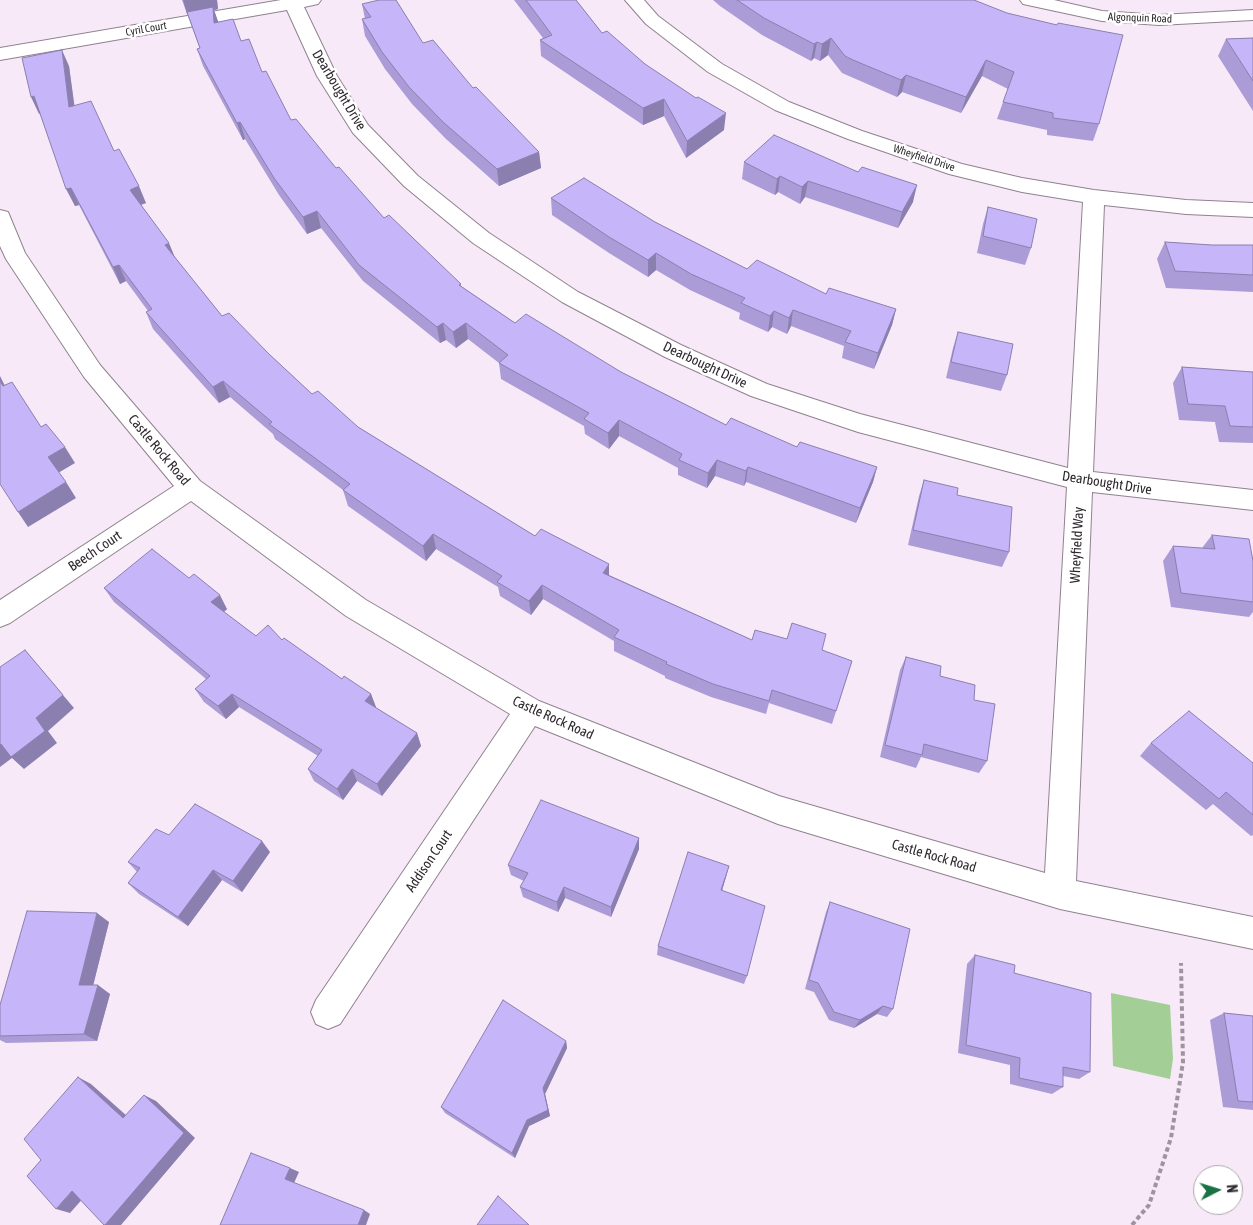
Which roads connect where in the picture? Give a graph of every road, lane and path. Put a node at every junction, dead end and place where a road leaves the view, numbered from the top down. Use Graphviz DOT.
graph roads {
  1 [pos="634,0"];
  2 [pos="1029,0"];
  3 [pos="299,1"];
  4 [pos="1253,15"];
  5 [pos="0,54"];
  6 [pos="1094,197"];
  7 [pos="1253,210"];
  8 [pos="0,217"];
  9 [pos="7,256"];
  10 [pos="1081,482"];
  11 [pos="191,488"];
  12 [pos="1253,500"];
  13 [pos="0,614"];
  14 [pos="529,710"];
  15 [pos="1060,893"];
  16 [pos="1253,933"];
  17 [pos="1181,963"];
  18 [pos="328,1012"];
  19 [pos="1132,1225"];
  1 -- 6 [label="street, Wheyfield Drive"];
  2 -- 4 [label="street, Algonquin Road"];
  3 -- 5 [label="street, Cyril Court"];
  3 -- 10 [label="street, Dearbought Drive"];
  6 -- 7 [label="street, Wheyfield Drive"];
  6 -- 10 [label="street, Wheyfield Way"];
  8 -- 9 [label="street, Castle Rock Road"];
  9 -- 11 [label="street, Castle Rock Road"];
  10 -- 12 [label="street, Dearbought Drive"];
  10 -- 15 [label="street, Wheyfield Way"];
  11 -- 13 [label="street, Beech Court"];
  11 -- 14 [label="street, Castle Rock Road"];
  14 -- 15 [label="street, Castle Rock Road"];
  14 -- 18 [label="street, Addison Court"];
  15 -- 16 [label="street, Castle Rock Road"];
  17 -- 19 [label="path"];
}
